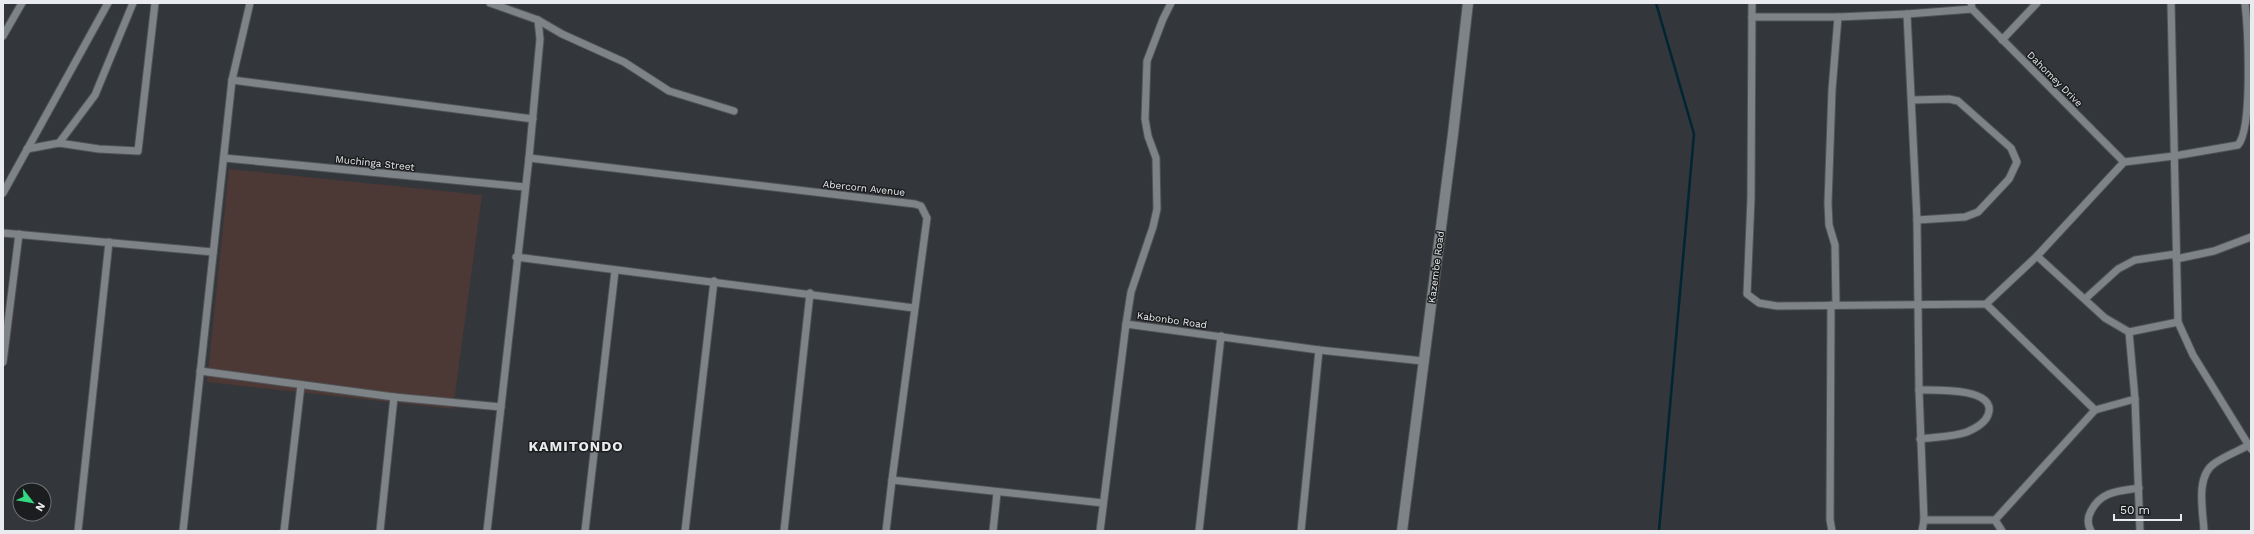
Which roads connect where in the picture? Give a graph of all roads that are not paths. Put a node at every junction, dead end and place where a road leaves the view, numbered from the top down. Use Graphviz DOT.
graph roads {
  1 [pos="22,3"];
  2 [pos="108,3"];
  3 [pos="133,3"];
  4 [pos="155,3"];
  5 [pos="250,3"];
  6 [pos="490,3"];
  7 [pos="1171,3"];
  8 [pos="1468,3"];
  9 [pos="1752,3"];
  10 [pos="2037,3"];
  11 [pos="2171,3"];
  12 [pos="2245,3"];
  13 [pos="1972,6"];
  14 [pos="2248,11"];
  15 [pos="1907,14"];
  16 [pos="1752,17"];
  17 [pos="1838,17"];
  18 [pos="538,20"];
  19 [pos="3,36"];
  20 [pos="2002,40"];
  21 [pos="232,80"];
  22 [pos="1912,100"];
  23 [pos="734,111"];
  24 [pos="533,119"];
  25 [pos="59,143"];
  26 [pos="27,149"];
  27 [pos="2174,156"];
  28 [pos="224,158"];
  29 [pos="529,158"];
  30 [pos="2124,162"];
  31 [pos="525,187"];
  32 [pos="3,193"];
  33 [pos="1917,220"];
  34 [pos="3,233"];
  35 [pos="19,234"];
  36 [pos="2251,237"];
  37 [pos="109,242"];
  38 [pos="213,252"];
  39 [pos="2037,256"];
  40 [pos="2176,256"];
  41 [pos="516,257"];
  42 [pos="615,270"];
  43 [pos="714,281"];
  44 [pos="810,293"];
  45 [pos="2085,299"];
  46 [pos="1986,304"];
  47 [pos="1834,305"];
  48 [pos="1917,306"];
  49 [pos="914,308"];
  50 [pos="2178,322"];
  51 [pos="1126,324"];
  52 [pos="2129,332"];
  53 [pos="1221,336"];
  54 [pos="1319,350"];
  55 [pos="1424,361"];
  56 [pos="3,362"];
  57 [pos="200,371"];
  58 [pos="301,385"];
  59 [pos="1919,390"];
  60 [pos="394,397"];
  61 [pos="2135,399"];
  62 [pos="501,407"];
  63 [pos="2095,410"];
  64 [pos="1920,439"];
  65 [pos="2250,447"];
  66 [pos="892,480"];
  67 [pos="2138,488"];
  68 [pos="997,493"];
  69 [pos="1103,503"];
  70 [pos="1924,520"];
  71 [pos="1995,520"];
  72 [pos="78,531"];
  73 [pos="183,531"];
  74 [pos="284,531"];
  75 [pos="380,531"];
  76 [pos="487,531"];
  77 [pos="585,531"];
  78 [pos="685,531"];
  79 [pos="784,531"];
  80 [pos="886,531"];
  81 [pos="993,531"];
  82 [pos="1100,531"];
  83 [pos="1200,531"];
  84 [pos="1301,531"];
  85 [pos="1402,531"];
  86 [pos="1832,531"];
  87 [pos="1922,531"];
  88 [pos="2002,531"];
  89 [pos="2091,531"];
  90 [pos="2140,531"];
  91 [pos="2204,531"];
  1 -- 19 [label="street"];
  2 -- 26 [label="street"];
  3 -- 25 [label="street"];
  4 -- 25 [label="street"];
  5 -- 21 [label="street"];
  6 -- 18 [label="street"];
  7 -- 51 [label="street"];
  8 -- 55 [label="main road, Kazembe Road"];
  9 -- 16 [label="street"];
  10 -- 20 [label="street"];
  11 -- 27 [label="street"];
  12 -- 14 [label="street"];
  13 -- 15 [label="street"];
  13 -- 20 [label="street, Dahomey Drive"];
  14 -- 27 [label="street"];
  15 -- 17 [label="street"];
  15 -- 22 [label="street"];
  16 -- 17 [label="street"];
  16 -- 47 [label="street"];
  17 -- 47 [label="street"];
  18 -- 23 [label="street"];
  18 -- 24 [label="street"];
  20 -- 30 [label="street, Dahomey Drive"];
  21 -- 24 [label="street"];
  21 -- 28 [label="street"];
  22 -- 33 [label="street"];
  22 -- 33 [label="street"];
  24 -- 29 [label="street"];
  25 -- 26 [label="street"];
  26 -- 32 [label="street"];
  27 -- 30 [label="street"];
  27 -- 40 [label="street"];
  28 -- 31 [label="street, Muchinga Street"];
  28 -- 38 [label="street"];
  29 -- 31 [label="street"];
  29 -- 49 [label="street, Abercorn Avenue"];
  30 -- 39 [label="street"];
  31 -- 41 [label="street"];
  33 -- 48 [label="street"];
  34 -- 35 [label="street"];
  35 -- 37 [label="street"];
  35 -- 56 [label="street"];
  36 -- 40 [label="street"];
  37 -- 38 [label="street"];
  37 -- 72 [label="street"];
  38 -- 57 [label="street"];
  39 -- 45 [label="street"];
  39 -- 46 [label="street"];
  40 -- 45 [label="street"];
  40 -- 50 [label="street"];
  41 -- 42 [label="street"];
  41 -- 62 [label="street"];
  42 -- 43 [label="street"];
  42 -- 77 [label="street"];
  43 -- 44 [label="street"];
  43 -- 78 [label="street"];
  44 -- 49 [label="street"];
  44 -- 79 [label="street"];
  45 -- 52 [label="street"];
  46 -- 48 [label="street"];
  46 -- 63 [label="street"];
  47 -- 48 [label="street"];
  47 -- 86 [label="street"];
  48 -- 59 [label="street"];
  49 -- 66 [label="street, Abercorn Avenue"];
  50 -- 52 [label="street"];
  50 -- 65 [label="street"];
  51 -- 53 [label="street, Kabonbo Road"];
  51 -- 69 [label="street, Kabonbo Road"];
  52 -- 61 [label="street"];
  53 -- 54 [label="street, Kabonbo Road"];
  53 -- 83 [label="street"];
  54 -- 55 [label="street, Kabonbo Road"];
  54 -- 84 [label="street"];
  55 -- 85 [label="main road, Kazembe Road"];
  57 -- 58 [label="street"];
  57 -- 73 [label="street"];
  58 -- 60 [label="street"];
  58 -- 74 [label="street"];
  59 -- 64 [label="street"];
  59 -- 64 [label="street"];
  60 -- 62 [label="street"];
  60 -- 75 [label="street"];
  61 -- 63 [label="street"];
  61 -- 67 [label="street"];
  62 -- 76 [label="street"];
  63 -- 71 [label="street"];
  64 -- 70 [label="street"];
  65 -- 91 [label="street"];
  66 -- 68 [label="street"];
  66 -- 80 [label="street, Abercorn Avenue"];
  67 -- 89 [label="street"];
  67 -- 90 [label="street"];
  68 -- 69 [label="street"];
  68 -- 81 [label="street"];
  69 -- 82 [label="street, Kabonbo Road"];
  70 -- 71 [label="street"];
  70 -- 87 [label="street"];
  71 -- 88 [label="street"];
}
